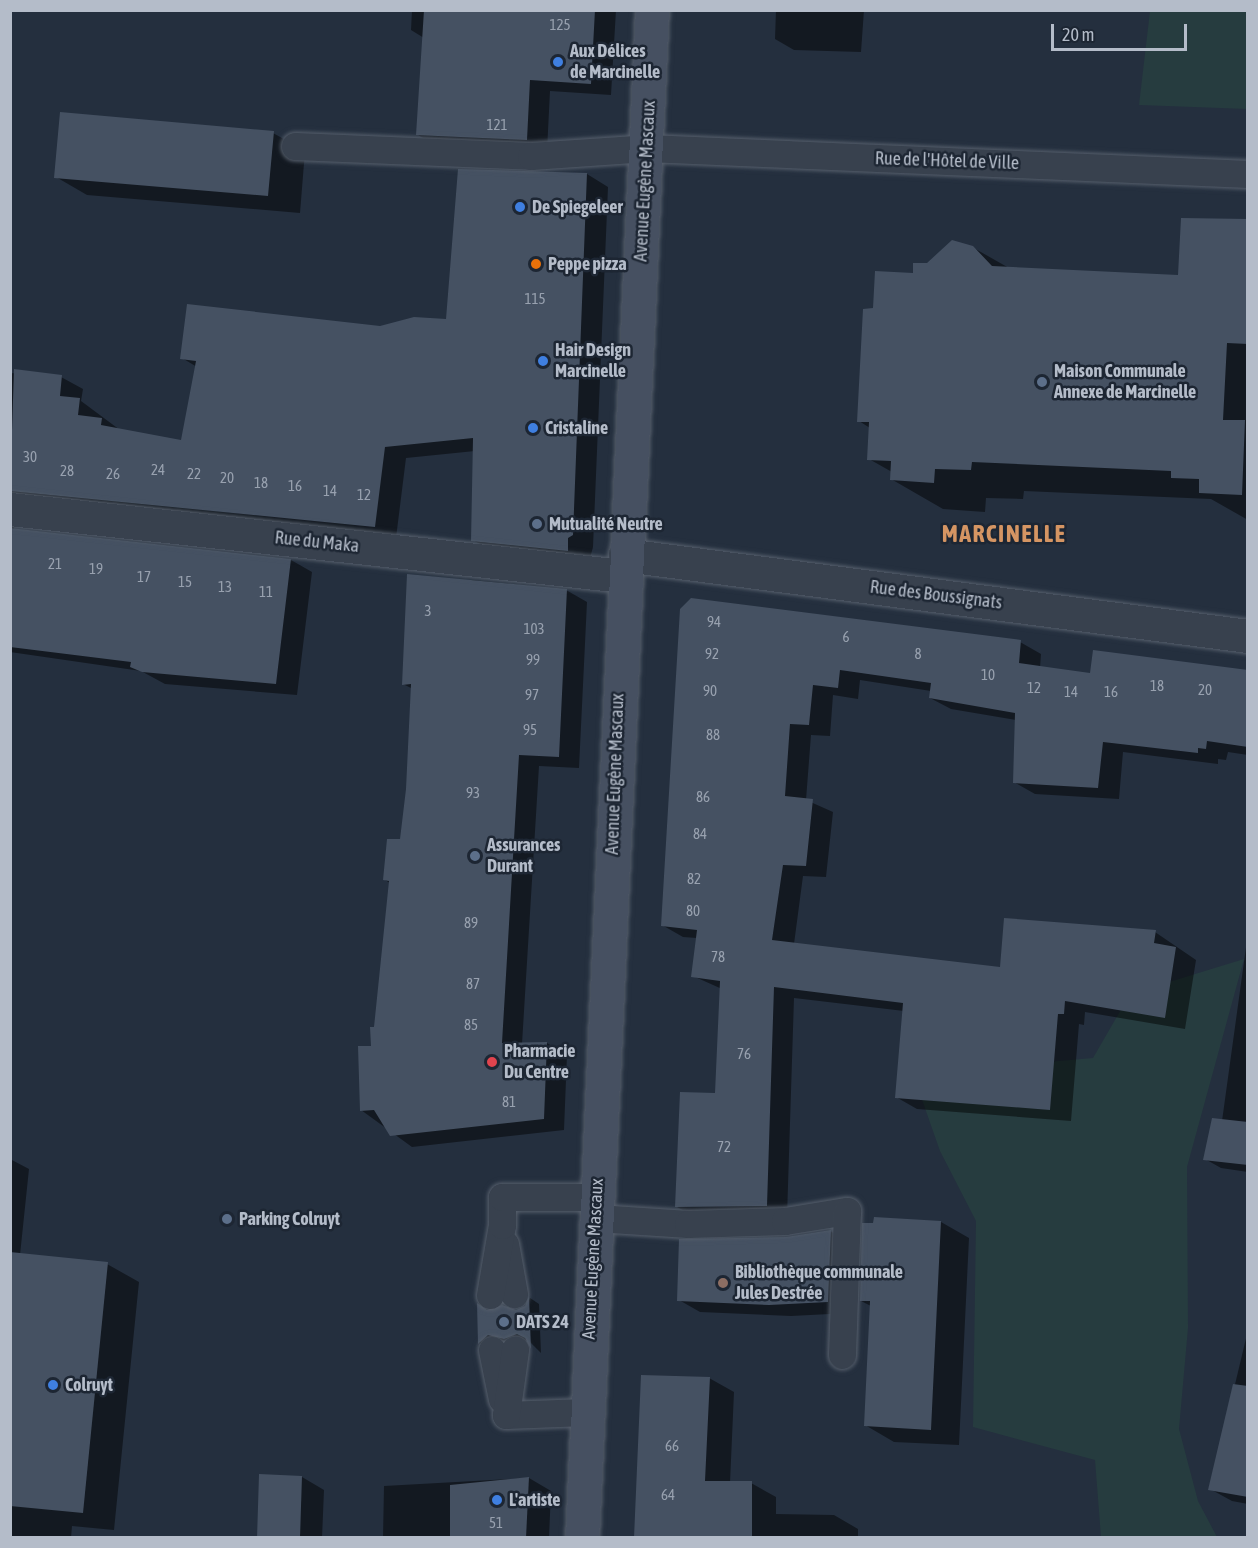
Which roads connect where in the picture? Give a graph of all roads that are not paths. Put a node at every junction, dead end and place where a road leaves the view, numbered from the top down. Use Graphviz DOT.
graph roads {
  1 [pos="652,10"];
  2 [pos="295,146"];
  3 [pos="647,148"];
  4 [pos="1248,174"];
  5 [pos="10,509"];
  6 [pos="624,565"];
  7 [pos="1248,636"];
  8 [pos="597,1207"];
  9 [pos="502,1294"];
  10 [pos="503,1350"];
  11 [pos="842,1355"];
  12 [pos="585,1412"];
  13 [pos="582,1538"];
  1 -- 3 [label="main road, Avenue Eugène Mascaux"];
  2 -- 3 [label="lane, Rue de l'Hôtel de Ville"];
  3 -- 4 [label="lane, Rue de l'Hôtel de Ville"];
  3 -- 6 [label="main road, Avenue Eugène Mascaux"];
  5 -- 6 [label="street, Rue du Maka"];
  6 -- 7 [label="street, Rue des Boussignats"];
  6 -- 8 [label="main road, Avenue Eugène Mascaux"];
  8 -- 9 [label="lane"];
  8 -- 11 [label="lane"];
  8 -- 12 [label="main road, Avenue Eugène Mascaux"];
  10 -- 12 [label="lane"];
  12 -- 13 [label="main road, Avenue Eugène Mascaux"];
}
